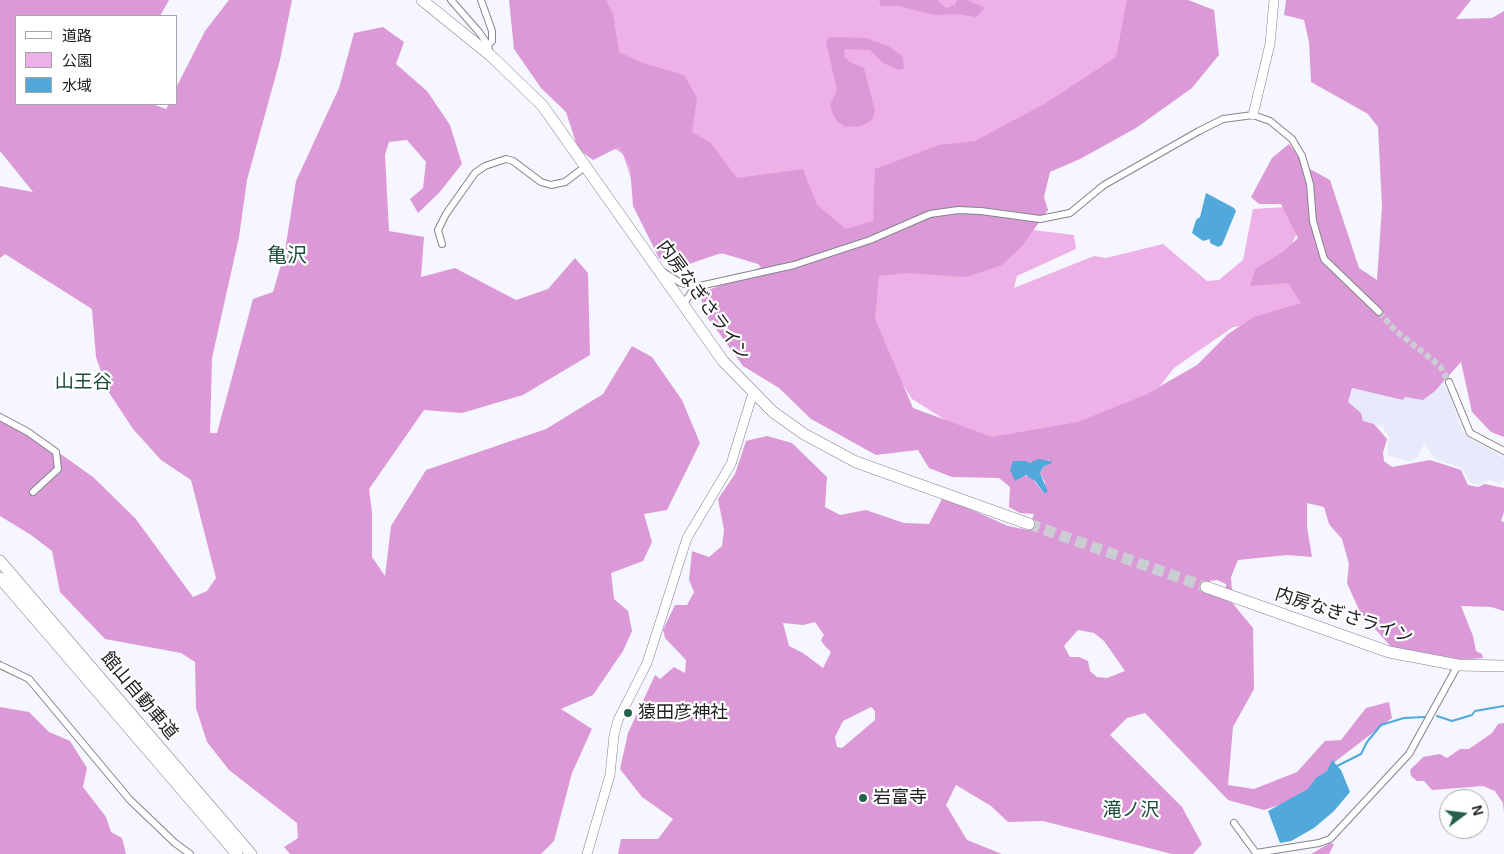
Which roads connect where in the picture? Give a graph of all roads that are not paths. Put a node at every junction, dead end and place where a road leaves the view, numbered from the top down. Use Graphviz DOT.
graph roads {
  1 [pos="422,0"];
  2 [pos="451,0"];
  3 [pos="481,0"];
  4 [pos="1274,0"];
  5 [pos="489,50"];
  6 [pos="1253,115"];
  7 [pos="586,166"];
  8 [pos="442,244"];
  9 [pos="658,269"];
  10 [pos="696,288"];
  11 [pos="682,305"];
  12 [pos="1379,312"];
  13 [pos="1449,382"];
  14 [pos="754,393"];
  15 [pos="0,417"];
  16 [pos="1504,452"];
  17 [pos="33,492"];
  18 [pos="1030,524"];
  19 [pos="0,561"];
  20 [pos="0,578"];
  21 [pos="1206,587"];
  22 [pos="0,665"];
  23 [pos="1458,665"];
  24 [pos="1504,666"];
  25 [pos="1234,823"];
  26 [pos="190,854"];
  27 [pos="237,854"];
  28 [pos="251,854"];
  29 [pos="587,854"];
  1 -- 5 [label="highway, 内房なぎさライン"];
  2 -- 5 [label="street"];
  3 -- 5 [label="street"];
  4 -- 6 [label="street"];
  5 -- 7 [label="highway, 内房なぎさライン"];
  6 -- 10 [label="street"];
  6 -- 12 [label="street"];
  7 -- 8 [label="street"];
  7 -- 9 [label="highway, 内房なぎさライン"];
  9 -- 10 [label="street"];
  9 -- 11 [label="highway, 内房なぎさライン"];
  10 -- 11 [label="street"];
  11 -- 14 [label="highway, 内房なぎさライン"];
  13 -- 16 [label="street"];
  14 -- 18 [label="highway, 内房なぎさライン"];
  14 -- 29 [label="street"];
  15 -- 17 [label="street"];
  19 -- 28 [label="highway, 館山自動車道"];
  20 -- 27 [label="highway, 館山自動車道"];
  21 -- 23 [label="highway, 内房なぎさライン"];
  22 -- 26 [label="street"];
  23 -- 24 [label="highway, 内房なぎさライン"];
  23 -- 25 [label="street"];
}
